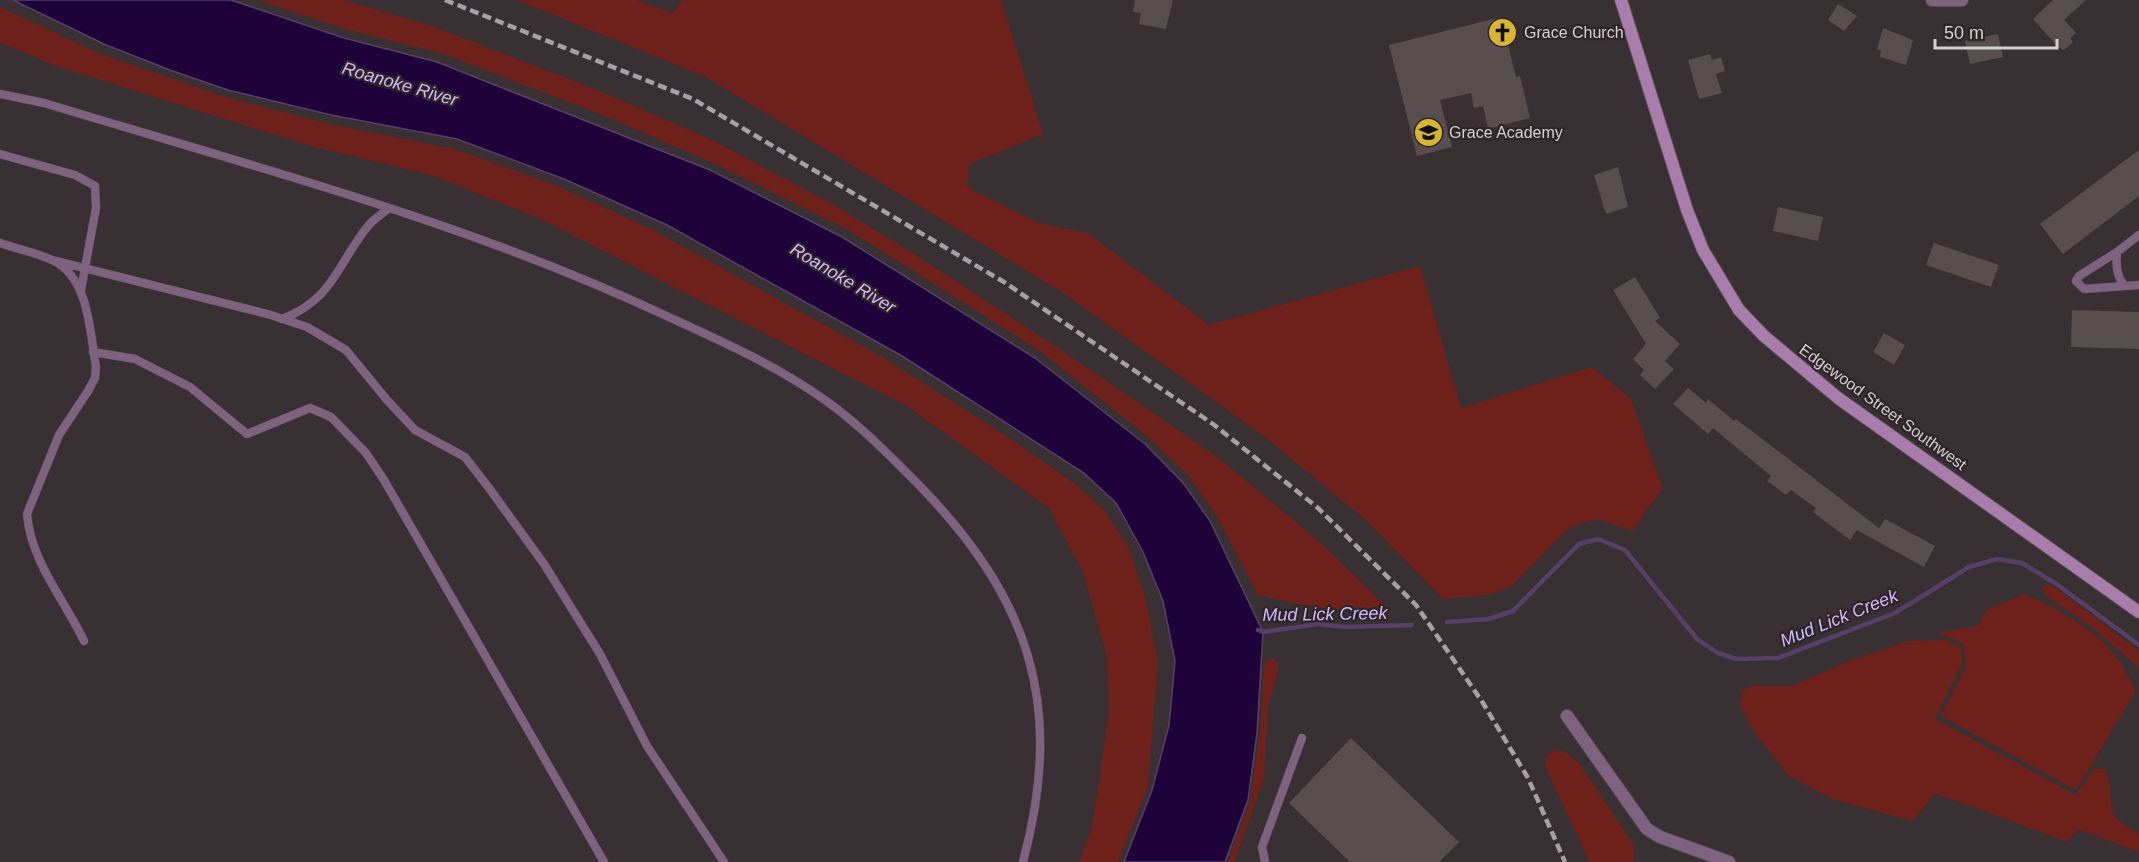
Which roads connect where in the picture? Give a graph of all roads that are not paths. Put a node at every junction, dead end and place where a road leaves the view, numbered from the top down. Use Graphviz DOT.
graph roads {
  1 [pos="1621,0"];
  2 [pos="1932,0"];
  3 [pos="1962,0"];
  4 [pos="0,94"];
  5 [pos="0,154"];
  6 [pos="389,208"];
  7 [pos="2139,235"];
  8 [pos="0,243"];
  9 [pos="2117,252"];
  10 [pos="52,260"];
  11 [pos="84,268"];
  12 [pos="2139,285"];
  13 [pos="2125,286"];
  14 [pos="81,291"];
  15 [pos="282,319"];
  16 [pos="93,352"];
  17 [pos="2139,612"];
  18 [pos="84,640"];
  19 [pos="1567,716"];
  20 [pos="1302,738"];
  21 [pos="604,862"];
  22 [pos="724,862"];
  23 [pos="1023,862"];
  24 [pos="1265,862"];
  25 [pos="1729,862"];
  1 -- 17 [label="street, Edgewood Street Southwest"];
  2 -- 3 [label="street"];
  4 -- 6 [label="lane"];
  5 -- 11 [label="lane"];
  6 -- 15 [label="lane"];
  6 -- 23 [label="lane"];
  7 -- 9 [label="lane"];
  8 -- 10 [label="lane"];
  9 -- 13 [label="lane"];
  9 -- 13 [label="lane"];
  10 -- 11 [label="lane"];
  10 -- 14 [label="lane"];
  11 -- 14 [label="lane"];
  11 -- 15 [label="lane"];
  12 -- 13 [label="lane"];
  14 -- 16 [label="lane"];
  15 -- 22 [label="lane"];
  16 -- 18 [label="lane"];
  16 -- 21 [label="lane"];
  19 -- 25 [label="street"];
  20 -- 24 [label="lane"];
}
